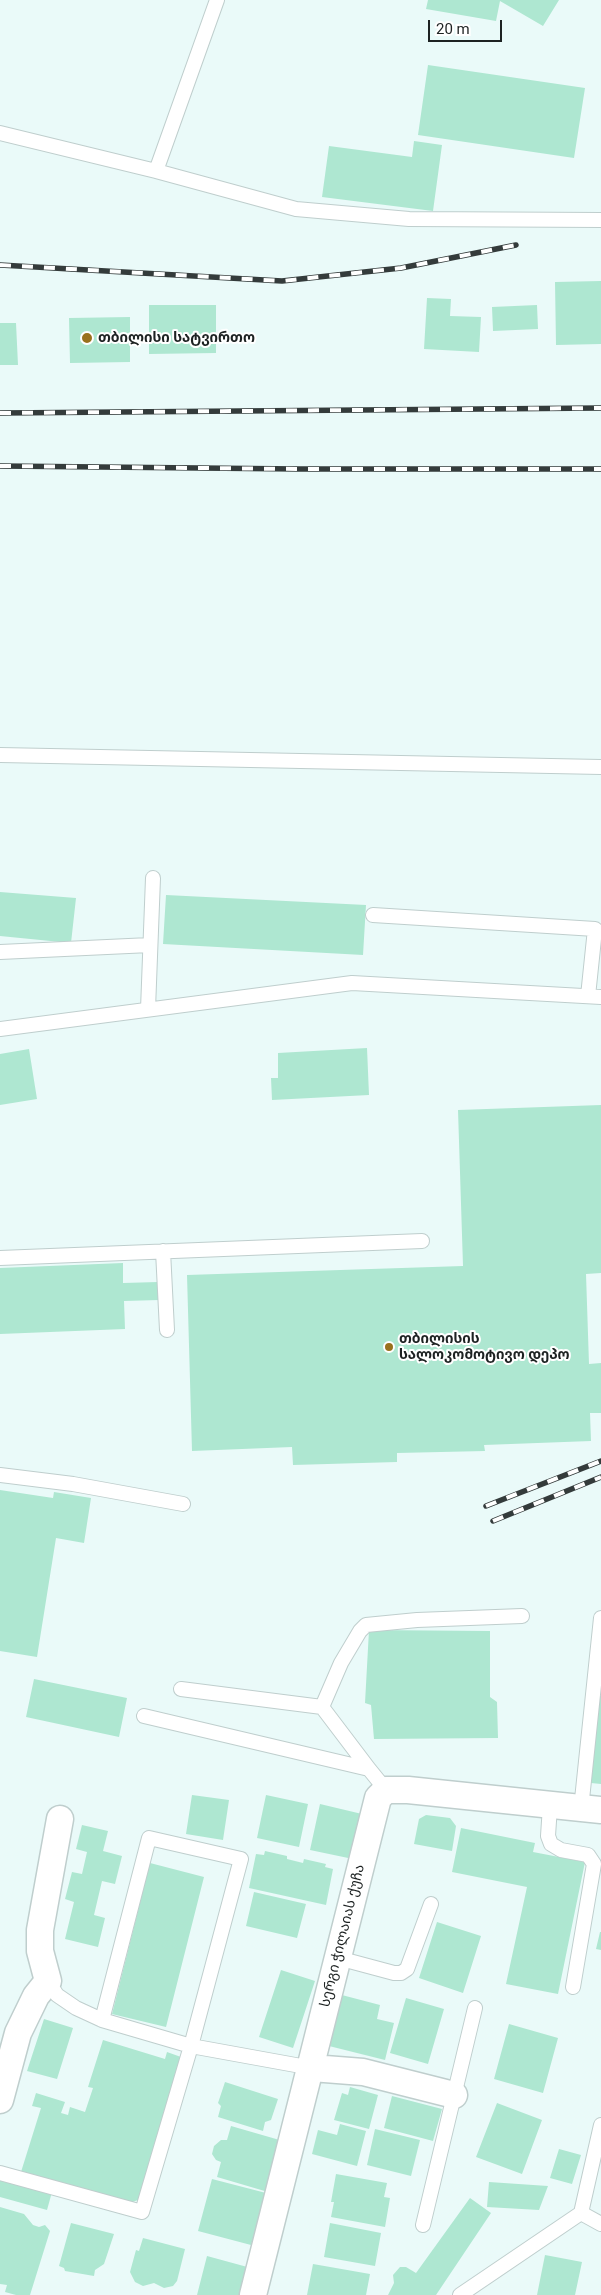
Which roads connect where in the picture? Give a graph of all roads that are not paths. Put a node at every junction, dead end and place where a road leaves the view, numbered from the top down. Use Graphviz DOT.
graph roads {
  1 [pos="217,0"];
  2 [pos="0,133"];
  3 [pos="156,171"];
  4 [pos="601,220"];
  5 [pos="0,755"];
  6 [pos="601,767"];
  7 [pos="153,878"];
  8 [pos="373,915"];
  9 [pos="150,945"];
  10 [pos="0,952"];
  11 [pos="595,996"];
  12 [pos="148,1009"];
  13 [pos="0,1029"];
  14 [pos="422,1241"];
  15 [pos="163,1251"];
  16 [pos="0,1258"];
  17 [pos="167,1330"];
  18 [pos="0,1475"];
  19 [pos="183,1504"];
  20 [pos="522,1616"];
  21 [pos="601,1618"];
  22 [pos="181,1689"];
  23 [pos="322,1707"];
  24 [pos="144,1716"];
  25 [pos="369,1769"];
  26 [pos="386,1790"];
  27 [pos="550,1806"];
  28 [pos="591,1810"];
  29 [pos="60,1818"];
  30 [pos="431,1904"];
  31 [pos="338,1958"];
  32 [pos="48,1981"];
  33 [pos="573,1987"];
  34 [pos="475,2008"];
  35 [pos="102,2020"];
  36 [pos="190,2046"];
  37 [pos="312,2068"];
  38 [pos="454,2095"];
  39 [pos="0,2100"];
  40 [pos="601,2126"];
  41 [pos="0,2173"];
  42 [pos="581,2213"];
  43 [pos="601,2224"];
  44 [pos="423,2225"];
  45 [pos="253,2295"];
  46 [pos="460,2295"];
  1 -- 3 [label="lane"];
  2 -- 3 [label="lane"];
  3 -- 4 [label="lane"];
  5 -- 6 [label="lane"];
  7 -- 9 [label="lane"];
  8 -- 11 [label="lane"];
  9 -- 10 [label="lane"];
  9 -- 12 [label="lane"];
  11 -- 12 [label="lane"];
  12 -- 13 [label="lane"];
  14 -- 15 [label="lane"];
  15 -- 16 [label="lane"];
  15 -- 17 [label="lane"];
  18 -- 19 [label="lane"];
  20 -- 23 [label="lane"];
  21 -- 28 [label="lane"];
  22 -- 23 [label="lane"];
  23 -- 25 [label="lane"];
  24 -- 25 [label="lane"];
  25 -- 26 [label="lane"];
  26 -- 27 [label="street"];
  26 -- 31 [label="street, სერგი ჭილაიას ქუჩა"];
  27 -- 28 [label="street"];
  27 -- 33 [label="lane"];
  29 -- 32 [label="street"];
  30 -- 31 [label="lane"];
  31 -- 37 [label="street, სერგი ჭილაიას ქუჩა"];
  32 -- 35 [label="lane"];
  32 -- 39 [label="street"];
  34 -- 38 [label="lane"];
  35 -- 36 [label="lane"];
  35 -- 36 [label="lane"];
  36 -- 37 [label="lane"];
  36 -- 41 [label="lane"];
  37 -- 38 [label="street"];
  37 -- 45 [label="street, სერგი ჭილაიას ქუჩა"];
  38 -- 44 [label="lane"];
  40 -- 42 [label="lane"];
  42 -- 43 [label="lane"];
  42 -- 46 [label="lane"];
}
